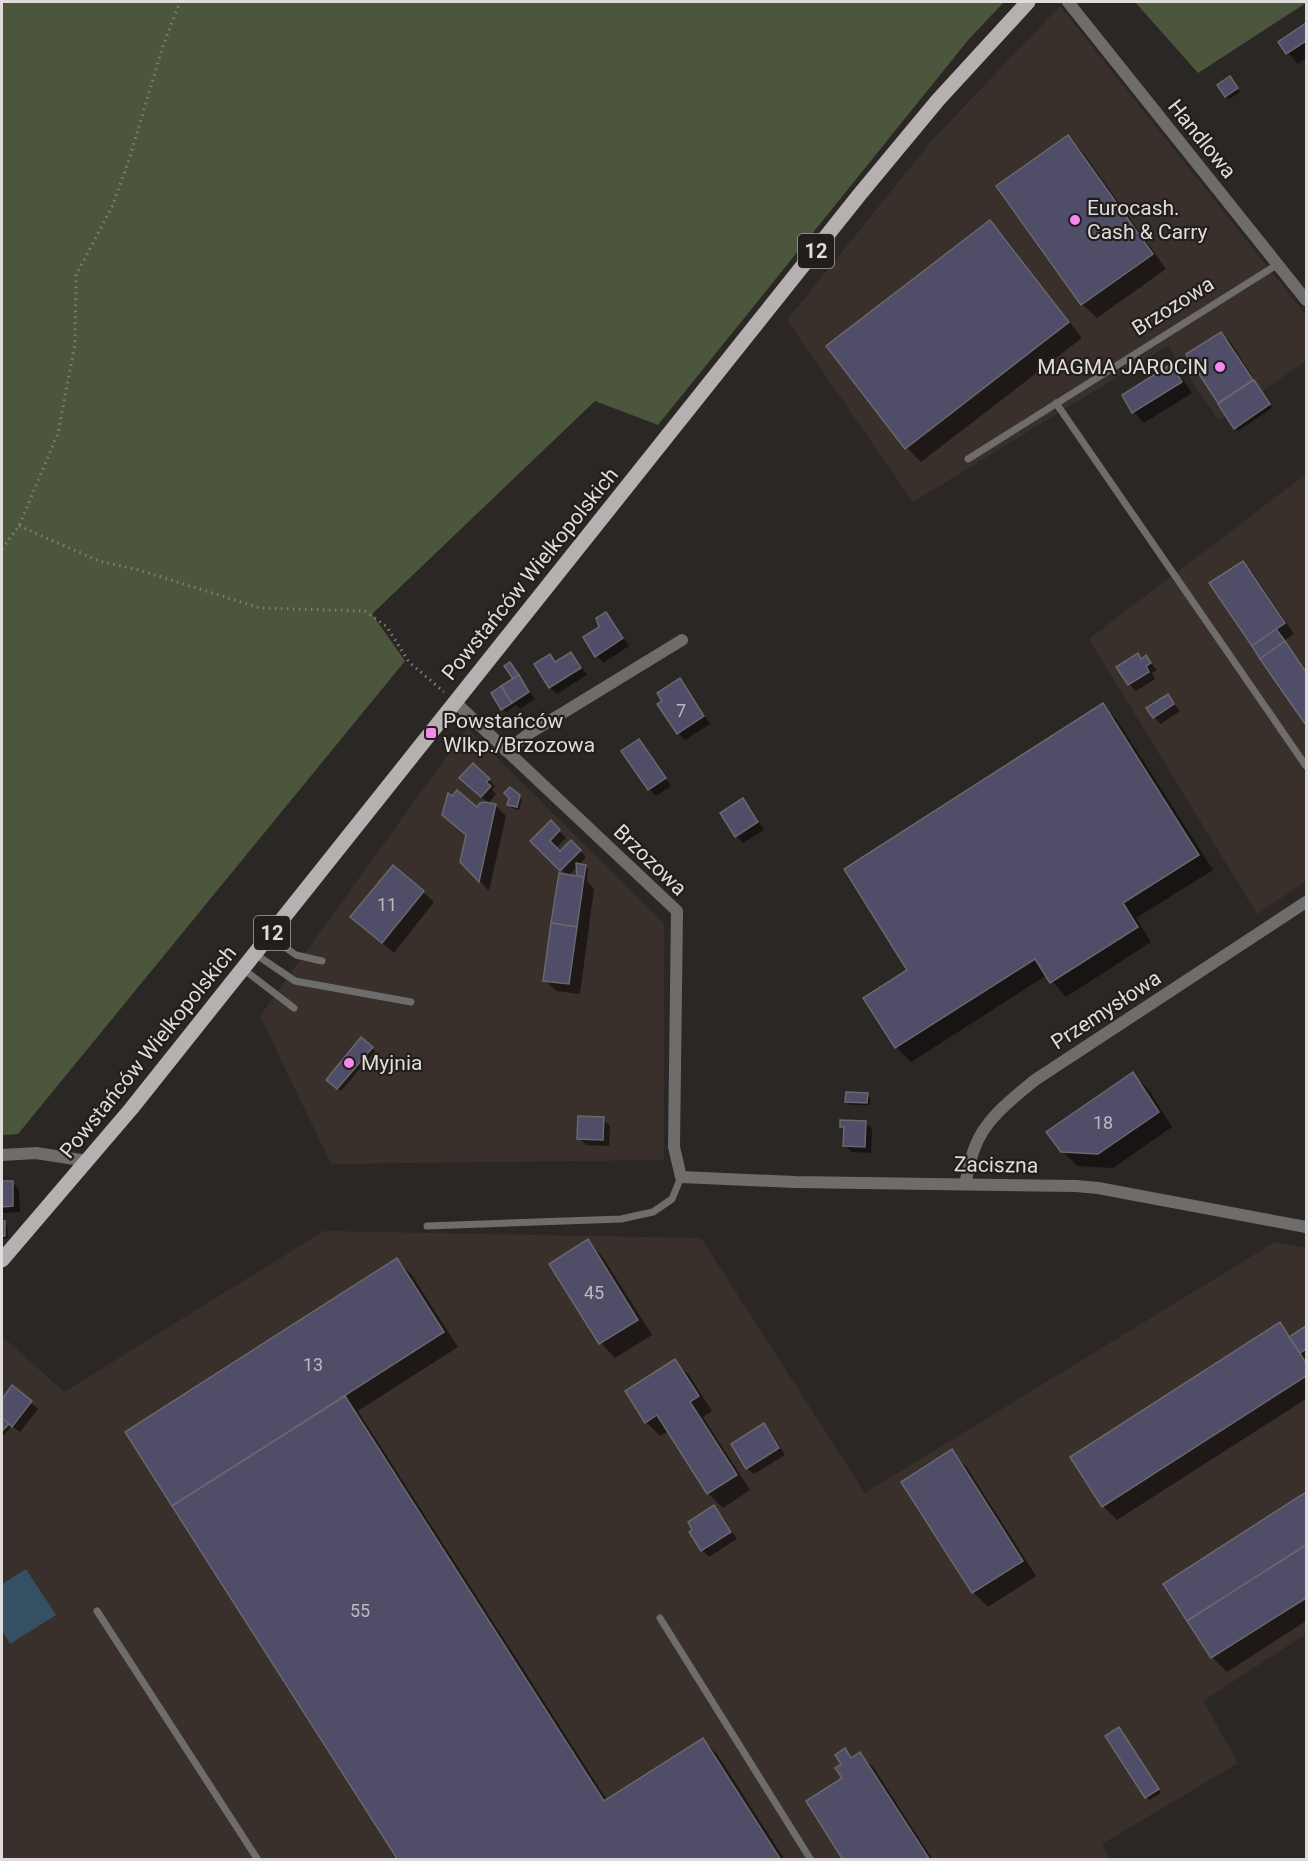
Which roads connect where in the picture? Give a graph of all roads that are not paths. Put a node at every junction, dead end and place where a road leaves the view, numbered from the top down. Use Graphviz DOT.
graph roads {
  1 [pos="1028,2"];
  2 [pos="1068,2"];
  3 [pos="1278,264"];
  4 [pos="1306,300"];
  5 [pos="1056,403"];
  6 [pos="968,459"];
  7 [pos="682,640"];
  8 [pos="455,702"];
  9 [pos="506,750"];
  10 [pos="1306,766"];
  11 [pos="1306,902"];
  12 [pos="269,936"];
  13 [pos="255,954"];
  14 [pos="322,961"];
  15 [pos="243,969"];
  16 [pos="411,1002"];
  17 [pos="294,1008"];
  18 [pos="2,1155"];
  19 [pos="87,1161"];
  20 [pos="681,1177"];
  21 [pos="965,1184"];
  22 [pos="428,1226"];
  23 [pos="1306,1227"];
  24 [pos="2,1260"];
  25 [pos="97,1611"];
  26 [pos="660,1618"];
  27 [pos="258,1860"];
  28 [pos="812,1860"];
  1 -- 8 [label="main road, Powstańców Wielkopolskich / 12"];
  2 -- 3 [label="street, Handlowa"];
  3 -- 4 [label="street, Handlowa"];
  3 -- 5 [label="lane, Brzozowa"];
  5 -- 6 [label="lane, Brzozowa"];
  5 -- 10 [label="lane"];
  7 -- 9 [label="street"];
  8 -- 9 [label="street, Brzozowa"];
  8 -- 12 [label="main road, Powstańców Wielkopolskich / 12"];
  9 -- 20 [label="street, Brzozowa"];
  11 -- 21 [label="street, Przemysłowa"];
  12 -- 13 [label="main road, Powstańców Wielkopolskich / 12"];
  12 -- 14 [label="lane"];
  13 -- 15 [label="main road, Powstańców Wielkopolskich / 12"];
  13 -- 16 [label="lane"];
  15 -- 17 [label="lane"];
  15 -- 19 [label="main road, Powstańców Wielkopolskich / 12"];
  18 -- 19 [label="street"];
  19 -- 24 [label="main road, Powstańców Wielkopolskich / 12"];
  20 -- 21 [label="street, Zaciszna"];
  20 -- 22 [label="lane"];
  21 -- 23 [label="street, Zaciszna"];
  25 -- 27 [label="lane"];
  26 -- 28 [label="lane"];
}
